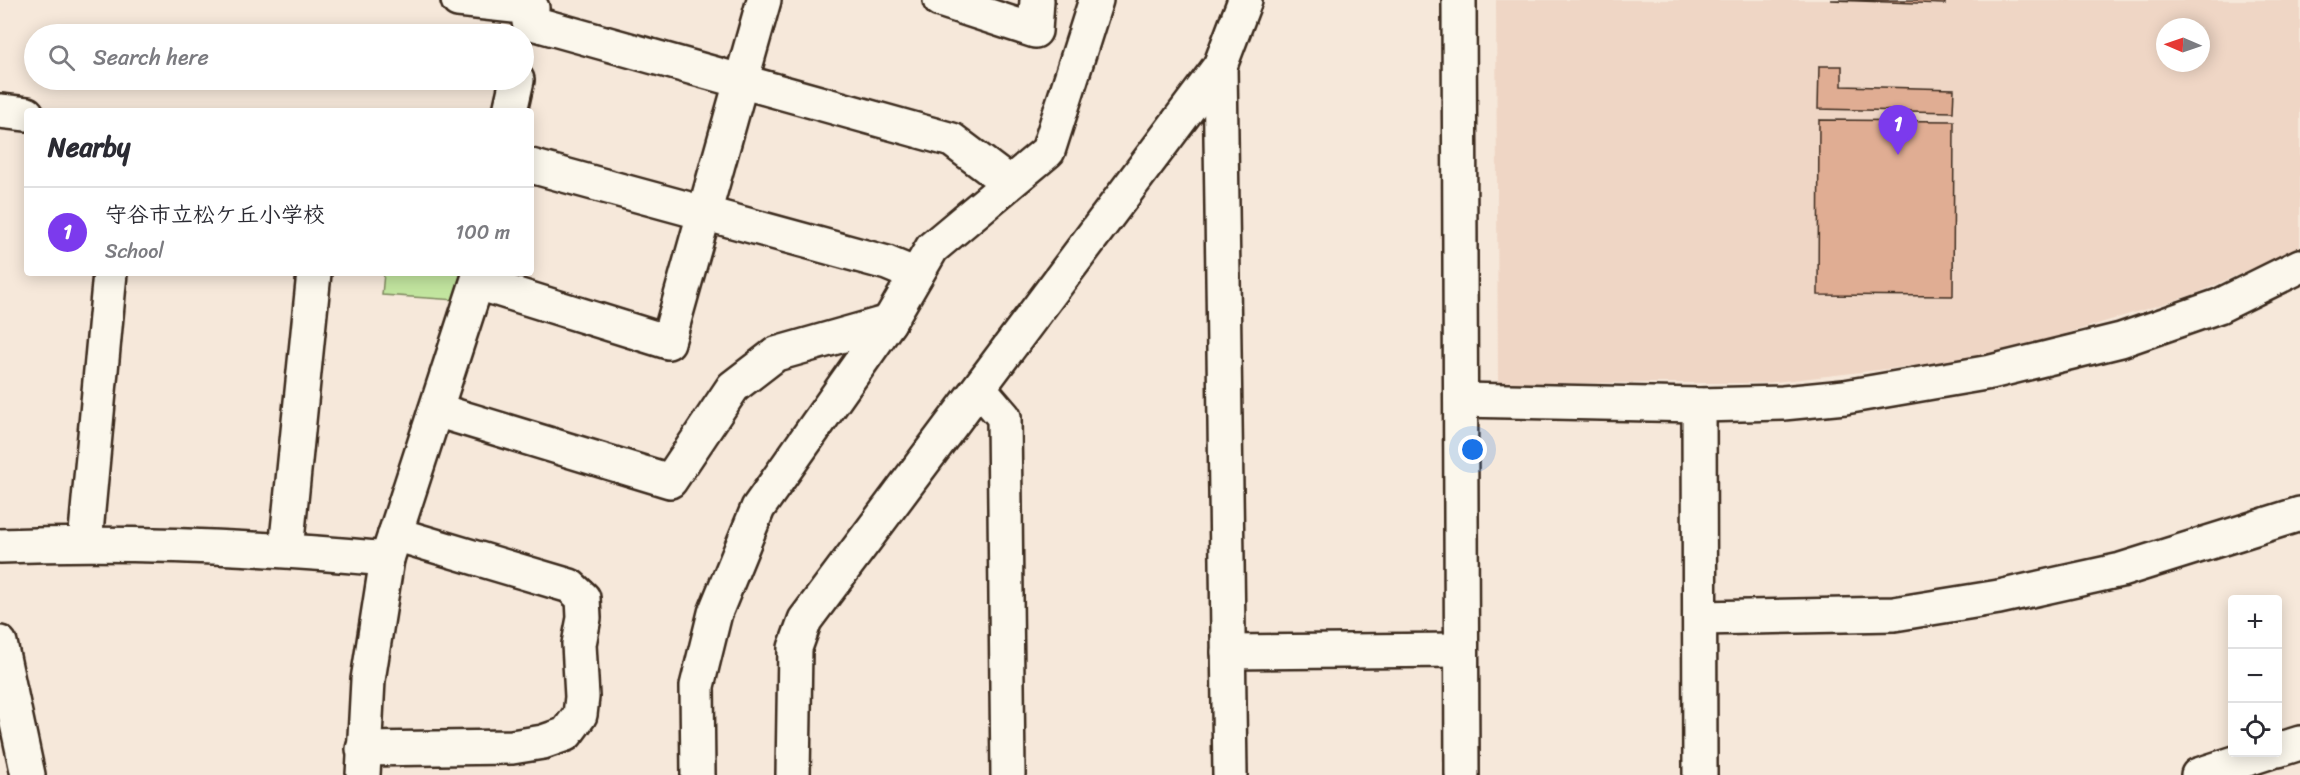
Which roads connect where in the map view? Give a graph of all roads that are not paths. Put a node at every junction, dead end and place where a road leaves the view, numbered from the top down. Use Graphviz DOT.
graph roads {
  1 [pos="458,0"];
  2 [pos="764,0"];
  3 [pos="939,0"];
  4 [pos="1037,0"];
  5 [pos="1096,0"];
  6 [pos="1245,0"];
  7 [pos="1459,0"];
  8 [pos="529,19"];
  9 [pos="1220,66"];
  10 [pos="741,82"];
  11 [pos="515,90"];
  12 [pos="511,108"];
  13 [pos="0,111"];
  14 [pos="24,114"];
  15 [pos="534,167"];
  16 [pos="1009,183"];
  17 [pos="705,212"];
  18 [pos="2300,266"];
  19 [pos="916,275"];
  20 [pos="110,276"];
  21 [pos="314,276"];
  22 [pos="479,278"];
  23 [pos="889,322"];
  24 [pos="980,389"];
  25 [pos="1461,400"];
  26 [pos="1699,405"];
  27 [pos="436,410"];
  28 [pos="2300,514"];
  29 [pos="85,543"];
  30 [pos="0,546"];
  31 [pos="391,546"];
  32 [pos="286,550"];
  33 [pos="1700,618"];
  34 [pos="0,643"];
  35 [pos="1460,650"];
  36 [pos="1228,652"];
  37 [pos="2300,743"];
  38 [pos="2282,748"];
  39 [pos="2256,757"];
  40 [pos="363,762"];
  41 [pos="28,775"];
  42 [pos="698,775"];
  43 [pos="793,775"];
  44 [pos="1008,775"];
  45 [pos="1230,775"];
  46 [pos="1462,775"];
  47 [pos="1700,775"];
  48 [pos="2198,775"];
  1 -- 8 [label="street"];
  2 -- 10 [label="street"];
  3 -- 4 [label="street"];
  5 -- 16 [label="street"];
  6 -- 9 [label="street"];
  7 -- 25 [label="street"];
  8 -- 10 [label="street"];
  9 -- 24 [label="street"];
  9 -- 36 [label="street"];
  10 -- 16 [label="street"];
  10 -- 17 [label="street"];
  11 -- 12 [label="street"];
  13 -- 14 [label="street"];
  15 -- 17 [label="street"];
  16 -- 19 [label="street"];
  17 -- 19 [label="street"];
  17 -- 22 [label="street"];
  18 -- 26 [label="street"];
  19 -- 23 [label="street"];
  20 -- 29 [label="street"];
  21 -- 32 [label="street"];
  22 -- 27 [label="street"];
  23 -- 27 [label="street"];
  23 -- 42 [label="street"];
  24 -- 43 [label="street"];
  24 -- 44 [label="street"];
  25 -- 26 [label="street"];
  25 -- 35 [label="street"];
  26 -- 33 [label="street"];
  27 -- 31 [label="street"];
  28 -- 33 [label="street"];
  29 -- 30 [label="street"];
  29 -- 32 [label="street"];
  31 -- 32 [label="street"];
  31 -- 40 [label="street"];
  31 -- 40 [label="street"];
  33 -- 47 [label="street"];
  34 -- 41 [label="street"];
  35 -- 36 [label="street"];
  35 -- 46 [label="street"];
  36 -- 45 [label="street"];
  37 -- 38 [label="street"];
  39 -- 48 [label="street"];
}
